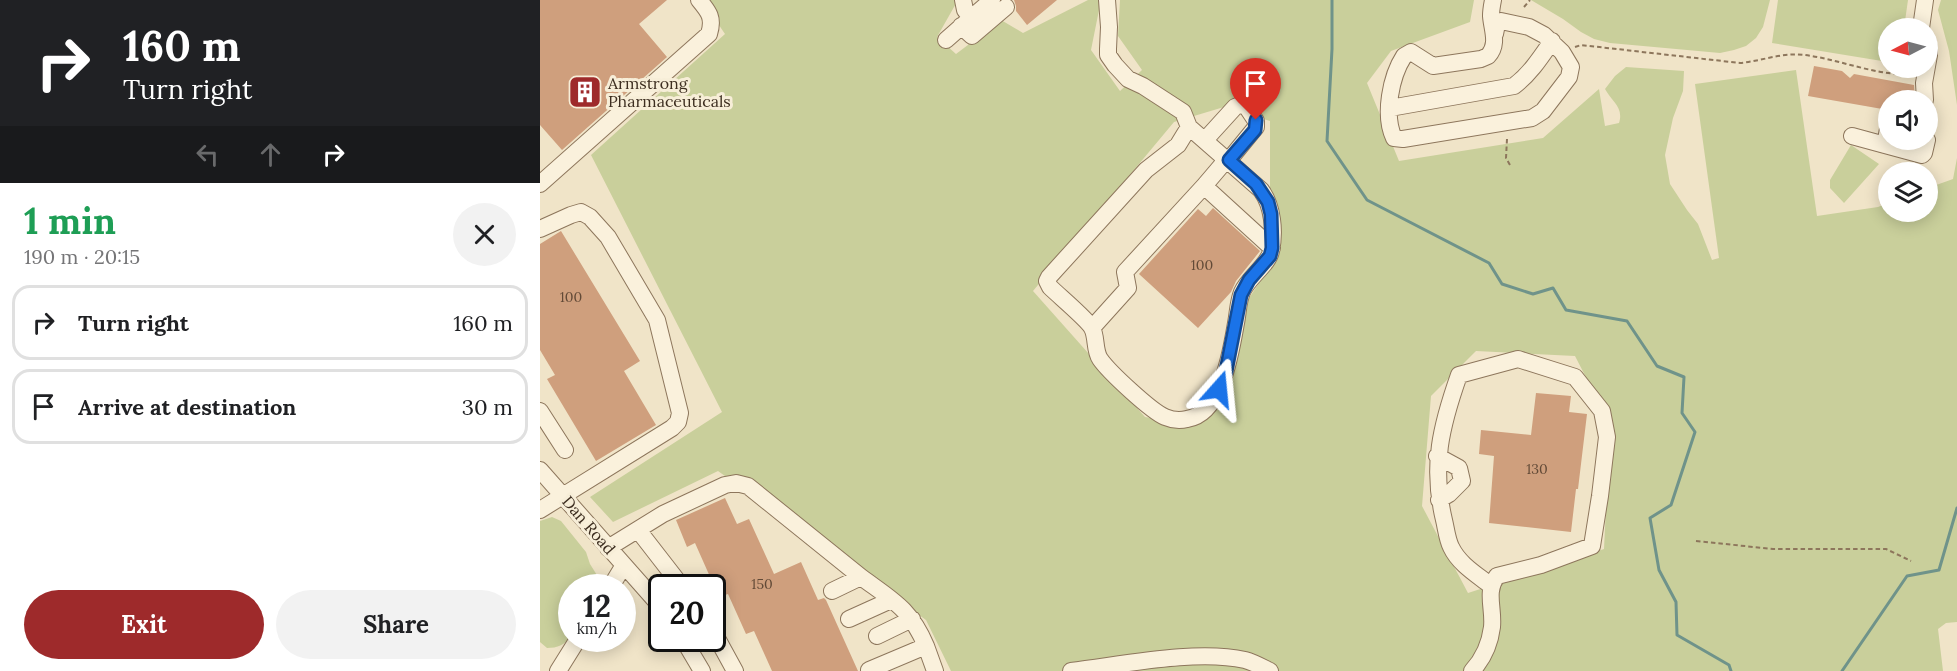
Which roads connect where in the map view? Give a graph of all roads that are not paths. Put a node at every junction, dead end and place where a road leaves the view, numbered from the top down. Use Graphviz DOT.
graph roads {
  1 [pos="699,0"];
  2 [pos="963,0"];
  3 [pos="1107,0"];
  4 [pos="1493,0"];
  5 [pos="1504,0"];
  6 [pos="1925,0"];
  7 [pos="999,4"];
  8 [pos="1922,18"];
  9 [pos="1509,21"];
  10 [pos="966,22"];
  11 [pos="1495,34"];
  12 [pos="946,40"];
  13 [pos="1552,41"];
  14 [pos="1389,108"];
  15 [pos="1189,128"];
  16 [pos="1852,136"];
  17 [pos="1878,137"];
  18 [pos="1205,140"];
  19 [pos="1912,150"];
  20 [pos="1925,150"];
  21 [pos="1228,160"];
  22 [pos="540,184"];
  23 [pos="1204,186"];
  24 [pos="540,229"];
  25 [pos="1272,248"];
  26 [pos="1092,328"];
  27 [pos="540,411"];
  28 [pos="565,450"];
  29 [pos="1437,456"];
  30 [pos="540,470"];
  31 [pos="563,496"];
  32 [pos="1439,500"];
  33 [pos="540,510"];
  34 [pos="638,530"];
  35 [pos="608,548"];
  36 [pos="624,565"];
  37 [pos="619,574"];
  38 [pos="672,574"];
  39 [pos="861,578"];
  40 [pos="1490,585"];
  41 [pos="832,591"];
  42 [pos="648,592"];
  43 [pos="891,600"];
  44 [pos="849,619"];
  45 [pos="912,619"];
  46 [pos="877,636"];
  47 [pos="926,646"];
  48 [pos="570,652"];
  49 [pos="690,652"];
  50 [pos="725,652"];
  51 [pos="869,670"];
  52 [pos="558,671"];
  53 [pos="701,671"];
  54 [pos="735,671"];
  55 [pos="935,671"];
  56 [pos="1071,671"];
  57 [pos="1270,671"];
  58 [pos="1472,671"];
  1 -- 22 [label="street"];
  2 -- 10 [label="street"];
  3 -- 15 [label="street"];
  4 -- 11 [label="street"];
  5 -- 9 [label="street"];
  6 -- 8 [label="street"];
  7 -- 10 [label="street"];
  9 -- 11 [label="street"];
  9 -- 13 [label="street"];
  10 -- 12 [label="street"];
  11 -- 14 [label="street"];
  13 -- 14 [label="street"];
  13 -- 14 [label="street"];
  15 -- 18 [label="street"];
  15 -- 26 [label="street"];
  16 -- 17 [label="street"];
  18 -- 21 [label="street"];
  18 -- 21 [label="street"];
  19 -- 20 [label="street"];
  21 -- 23 [label="street"];
  21 -- 25 [label="street"];
  23 -- 25 [label="street"];
  23 -- 26 [label="street"];
  24 -- 31 [label="street"];
  25 -- 26 [label="street"];
  27 -- 28 [label="street"];
  29 -- 32 [label="street"];
  29 -- 32 [label="street"];
  29 -- 40 [label="street"];
  30 -- 31 [label="street, Dan Road"];
  31 -- 33 [label="street"];
  31 -- 35 [label="street, Dan Road"];
  32 -- 40 [label="street"];
  34 -- 35 [label="street"];
  34 -- 38 [label="street"];
  34 -- 39 [label="street"];
  35 -- 36 [label="street, Dan Road"];
  36 -- 37 [label="street"];
  36 -- 42 [label="street, Dan Road"];
  39 -- 41 [label="street"];
  39 -- 43 [label="street"];
  40 -- 58 [label="street"];
  43 -- 44 [label="street"];
  43 -- 45 [label="street"];
  45 -- 46 [label="street"];
  45 -- 47 [label="street"];
  47 -- 51 [label="street"];
  47 -- 55 [label="street"];
  48 -- 52 [label="street"];
  49 -- 53 [label="street"];
  50 -- 54 [label="street"];
  56 -- 57 [label="street"];
}
